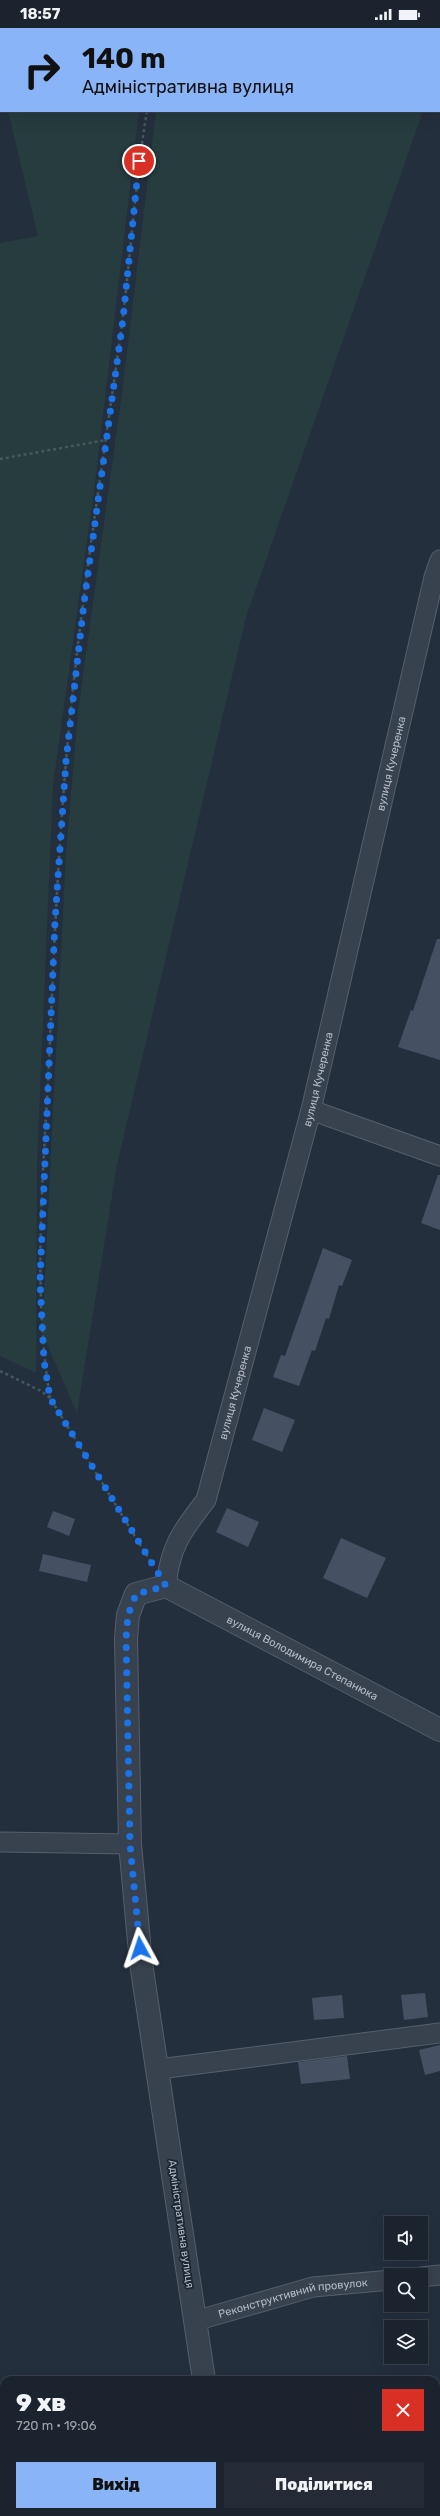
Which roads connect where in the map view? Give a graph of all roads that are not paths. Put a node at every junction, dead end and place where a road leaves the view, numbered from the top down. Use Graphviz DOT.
graph roads {
  1 [pos="440,560"];
  2 [pos="311,1110"];
  3 [pos="440,1156"];
  4 [pos="166,1586"];
  5 [pos="440,1730"];
  6 [pos="0,1842"];
  7 [pos="130,1844"];
  8 [pos="440,2033"];
  9 [pos="158,2069"];
  10 [pos="440,2275"];
  11 [pos="428,2276"];
  12 [pos="384,2281"];
  13 [pos="195,2321"];
  14 [pos="203,2376"];
  1 -- 2 [label="street, вулиця Кучеренка"];
  2 -- 3 [label="street"];
  2 -- 4 [label="street, вулиця Кучеренка"];
  4 -- 5 [label="street, вулиця Володимира Степанюка"];
  4 -- 7 [label="street, Адміністративна вулиця"];
  6 -- 7 [label="street"];
  7 -- 9 [label="street, Адміністративна вулиця"];
  8 -- 9 [label="street"];
  9 -- 13 [label="street, Адміністративна вулиця"];
  10 -- 11 [label="street"];
  12 -- 13 [label="street, Реконструктивний провулок"];
  13 -- 14 [label="street, Адміністративна вулиця"];
}
